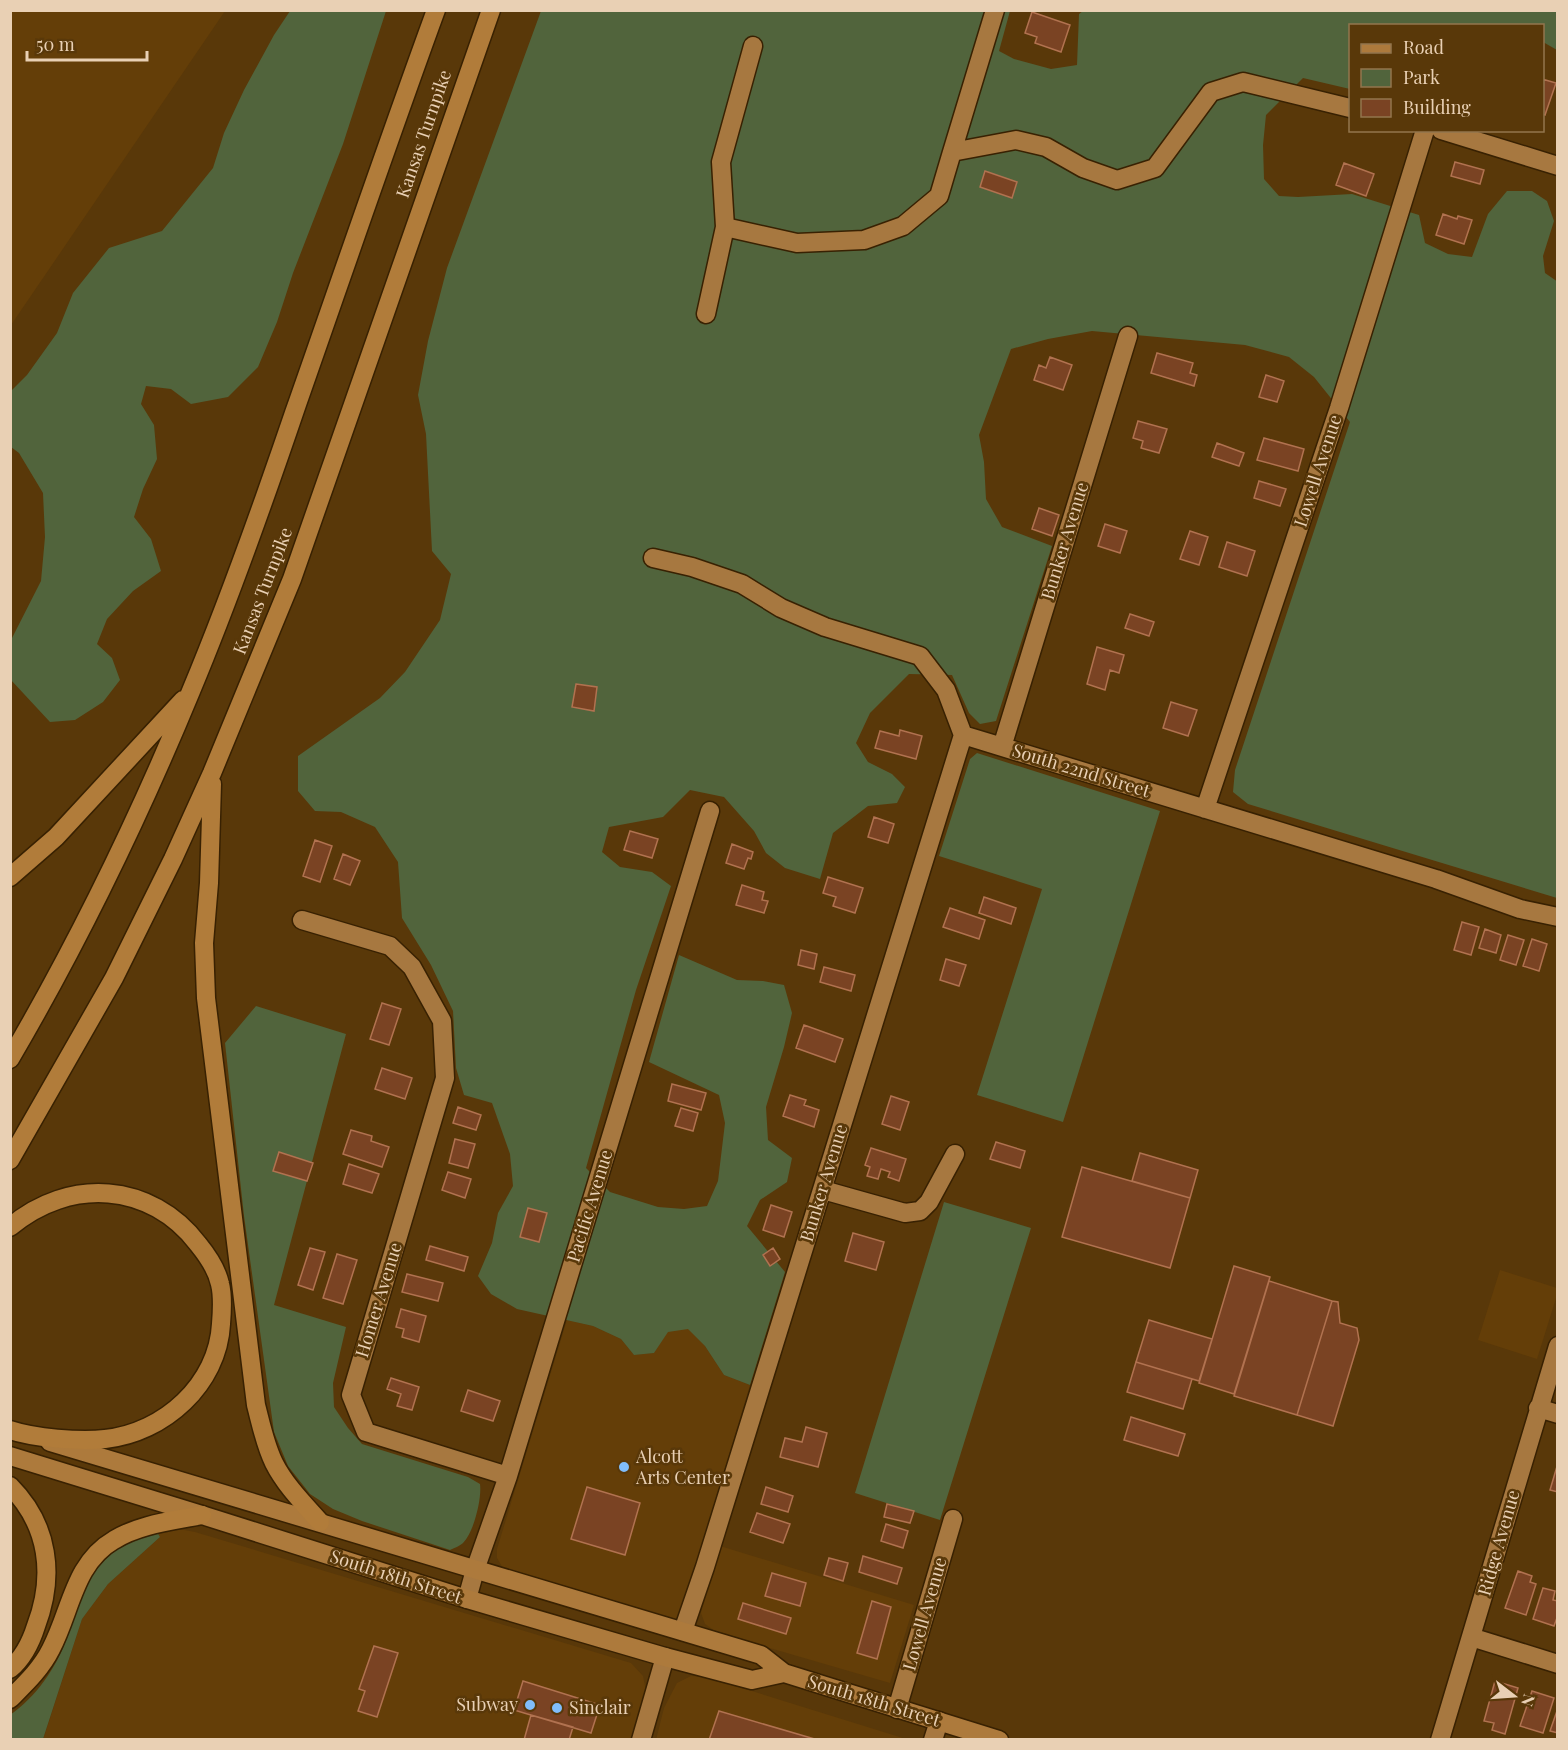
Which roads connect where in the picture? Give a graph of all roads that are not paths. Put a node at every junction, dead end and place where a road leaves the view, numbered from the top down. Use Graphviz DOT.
graph roads {
  1 [pos="436,10"];
  2 [pos="490,10"];
  3 [pos="995,10"];
  4 [pos="753,46"];
  5 [pos="1349,108"];
  6 [pos="1424,132"];
  7 [pos="1447,132"];
  8 [pos="952,152"];
  9 [pos="1557,166"];
  10 [pos="725,227"];
  11 [pos="706,314"];
  12 [pos="1128,336"];
  13 [pos="653,558"];
  14 [pos="192,690"];
  15 [pos="963,735"];
  16 [pos="1002,747"];
  17 [pos="212,773"];
  18 [pos="1205,809"];
  19 [pos="710,811"];
  20 [pos="10,877"];
  21 [pos="1557,917"];
  22 [pos="302,920"];
  23 [pos="10,1059"];
  24 [pos="955,1154"];
  25 [pos="10,1160"];
  26 [pos="822,1190"];
  27 [pos="10,1227"];
  28 [pos="1557,1347"];
  29 [pos="1538,1408"];
  30 [pos="1557,1414"];
  31 [pos="15,1432"];
  32 [pos="10,1456"];
  33 [pos="508,1476"];
  34 [pos="10,1486"];
  35 [pos="202,1515"];
  36 [pos="953,1519"];
  37 [pos="320,1522"];
  38 [pos="475,1570"];
  39 [pos="467,1599"];
  40 [pos="683,1631"];
  41 [pos="1471,1637"];
  42 [pos="665,1657"];
  43 [pos="1557,1664"];
  44 [pos="10,1669"];
  45 [pos="784,1672"];
  46 [pos="10,1699"];
  47 [pos="897,1709"];
  48 [pos="939,1721"];
  49 [pos="641,1740"];
  50 [pos="933,1740"];
  51 [pos="999,1740"];
  52 [pos="1440,1740"];
  1 -- 14 [label="highway, Kansas Turnpike"];
  2 -- 17 [label="highway, Kansas Turnpike"];
  3 -- 8 [label="street"];
  4 -- 10 [label="street"];
  5 -- 8 [label="street"];
  6 -- 18 [label="street, Lowell Avenue"];
  7 -- 9 [label="street"];
  8 -- 10 [label="street"];
  10 -- 11 [label="street"];
  12 -- 16 [label="street, Bunker Avenue"];
  13 -- 15 [label="street"];
  14 -- 20 [label="highway"];
  14 -- 23 [label="highway, Kansas Turnpike"];
  15 -- 16 [label="street, South 22nd Street"];
  15 -- 26 [label="street, Bunker Avenue"];
  16 -- 18 [label="street, South 22nd Street"];
  17 -- 25 [label="highway, Kansas Turnpike"];
  17 -- 37 [label="highway"];
  18 -- 21 [label="street, South 22nd Street"];
  19 -- 33 [label="street, Pacific Avenue"];
  22 -- 33 [label="street, Homer Avenue"];
  24 -- 26 [label="street"];
  26 -- 40 [label="street, Bunker Avenue"];
  27 -- 31 [label="highway"];
  28 -- 29 [label="street, Ridge Avenue"];
  29 -- 30 [label="street"];
  29 -- 41 [label="street, Ridge Avenue"];
  31 -- 37 [label="main road, South 18th Street"];
  32 -- 35 [label="main road, South 18th Street"];
  33 -- 38 [label="street, Pacific Avenue"];
  34 -- 44 [label="highway"];
  35 -- 39 [label="main road, South 18th Street"];
  35 -- 46 [label="highway"];
  36 -- 47 [label="street, Lowell Avenue"];
  37 -- 38 [label="main road, South 18th Street"];
  38 -- 39 [label="street, Pacific Avenue"];
  38 -- 40 [label="main road, South 18th Street"];
  39 -- 42 [label="main road, South 18th Street"];
  40 -- 45 [label="main road, South 18th Street"];
  41 -- 43 [label="street"];
  41 -- 52 [label="street, Ridge Avenue"];
  42 -- 45 [label="main road, South 18th Street"];
  42 -- 49 [label="street"];
  45 -- 47 [label="main road, South 18th Street"];
  47 -- 48 [label="main road, South 18th Street"];
  48 -- 50 [label="street"];
  48 -- 51 [label="main road, South 18th Street"];
}
